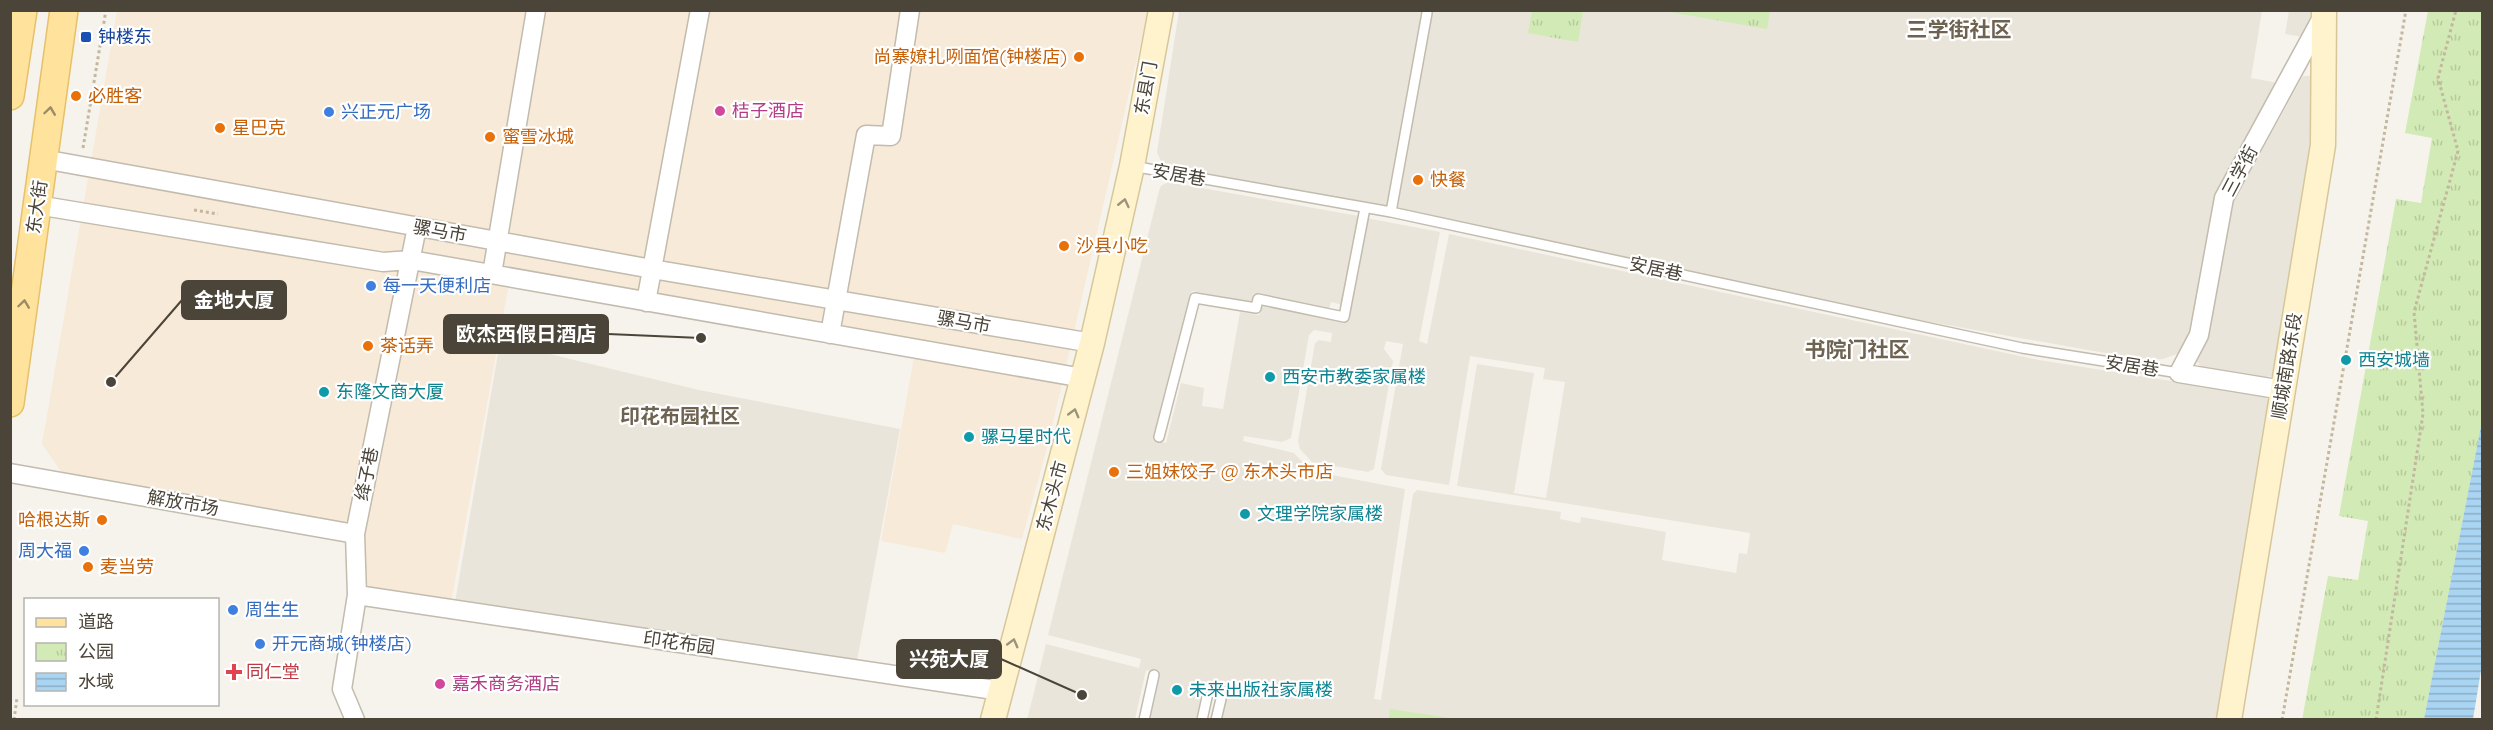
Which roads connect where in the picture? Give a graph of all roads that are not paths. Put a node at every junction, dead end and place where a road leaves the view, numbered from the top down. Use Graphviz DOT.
graph roads {
  1 [pos="23,10"];
  2 [pos="64,10"];
  3 [pos="536,10"];
  4 [pos="700,10"];
  5 [pos="910,10"];
  6 [pos="1161,10"];
  7 [pos="2324,12"];
  8 [pos="1427,13"];
  9 [pos="10,96"];
  10 [pos="43,159"];
  11 [pos="1132,166"];
  12 [pos="37,205"];
  13 [pos="1365,208"];
  14 [pos="1390,212"];
  15 [pos="417,227"];
  16 [pos="496,241"];
  17 [pos="411,260"];
  18 [pos="652,269"];
  19 [pos="492,274"];
  20 [pos="837,300"];
  21 [pos="646,302"];
  22 [pos="830,334"];
  23 [pos="1092,343"];
  24 [pos="2179,373"];
  25 [pos="1083,378"];
  26 [pos="2283,390"];
  27 [pos="10,403"];
  28 [pos="1159,437"];
  29 [pos="10,472"];
  30 [pos="355,534"];
  31 [pos="357,595"];
  32 [pos="1154,675"];
  33 [pos="1001,691"];
  34 [pos="1207,697"];
  35 [pos="1221,699"];
  36 [pos="356,720"];
  37 [pos="993,720"];
  38 [pos="1144,720"];
  39 [pos="1202,720"];
  40 [pos="1216,720"];
  41 [pos="2229,720"];
  1 -- 9 [label="main road"];
  10 -- 2 [label="main road, 东大街, one-way"];
  3 -- 16 [label="street"];
  4 -- 18 [label="street"];
  5 -- 20 [label="street"];
  6 -- 11 [label="street, 东县门"];
  7 -- 24 [label="street, 三学街"];
  7 -- 26 [label="street, 顺城南路东段"];
  8 -- 14 [label="lane"];
  10 -- 12 [label="main road, 东大街"];
  10 -- 15 [label="street, 骡马市"];
  11 -- 13 [label="lane, 安居巷"];
  23 -- 11 [label="street, 东木头市, one-way"];
  12 -- 17 [label="street, 骡马市"];
  27 -- 12 [label="main road, 东大街, one-way"];
  13 -- 14 [label="lane, 安居巷"];
  13 -- 28 [label="lane"];
  14 -- 24 [label="lane, 安居巷"];
  15 -- 16 [label="street, 骡马市"];
  15 -- 17 [label="street, 绛子巷"];
  16 -- 18 [label="street, 骡马市"];
  16 -- 19 [label="street"];
  17 -- 19 [label="street, 骡马市"];
  17 -- 30 [label="street, 绛子巷"];
  18 -- 20 [label="street, 骡马市"];
  18 -- 21 [label="street"];
  19 -- 21 [label="street, 骡马市"];
  20 -- 22 [label="street"];
  20 -- 23 [label="street, 骡马市"];
  21 -- 22 [label="street, 骡马市"];
  22 -- 25 [label="street, 骡马市"];
  23 -- 25 [label="street, 东木头市"];
  24 -- 26 [label="street"];
  33 -- 25 [label="street, 东木头市, one-way"];
  26 -- 41 [label="street, 顺城南路东段"];
  29 -- 30 [label="street, 解放市场"];
  30 -- 31 [label="street, 绛子巷"];
  31 -- 33 [label="street, 印花布园"];
  31 -- 36 [label="street, 绛子巷"];
  32 -- 38 [label="lane"];
  33 -- 37 [label="street, 东木头市"];
  34 -- 39 [label="lane"];
  35 -- 40 [label="lane"];
}
